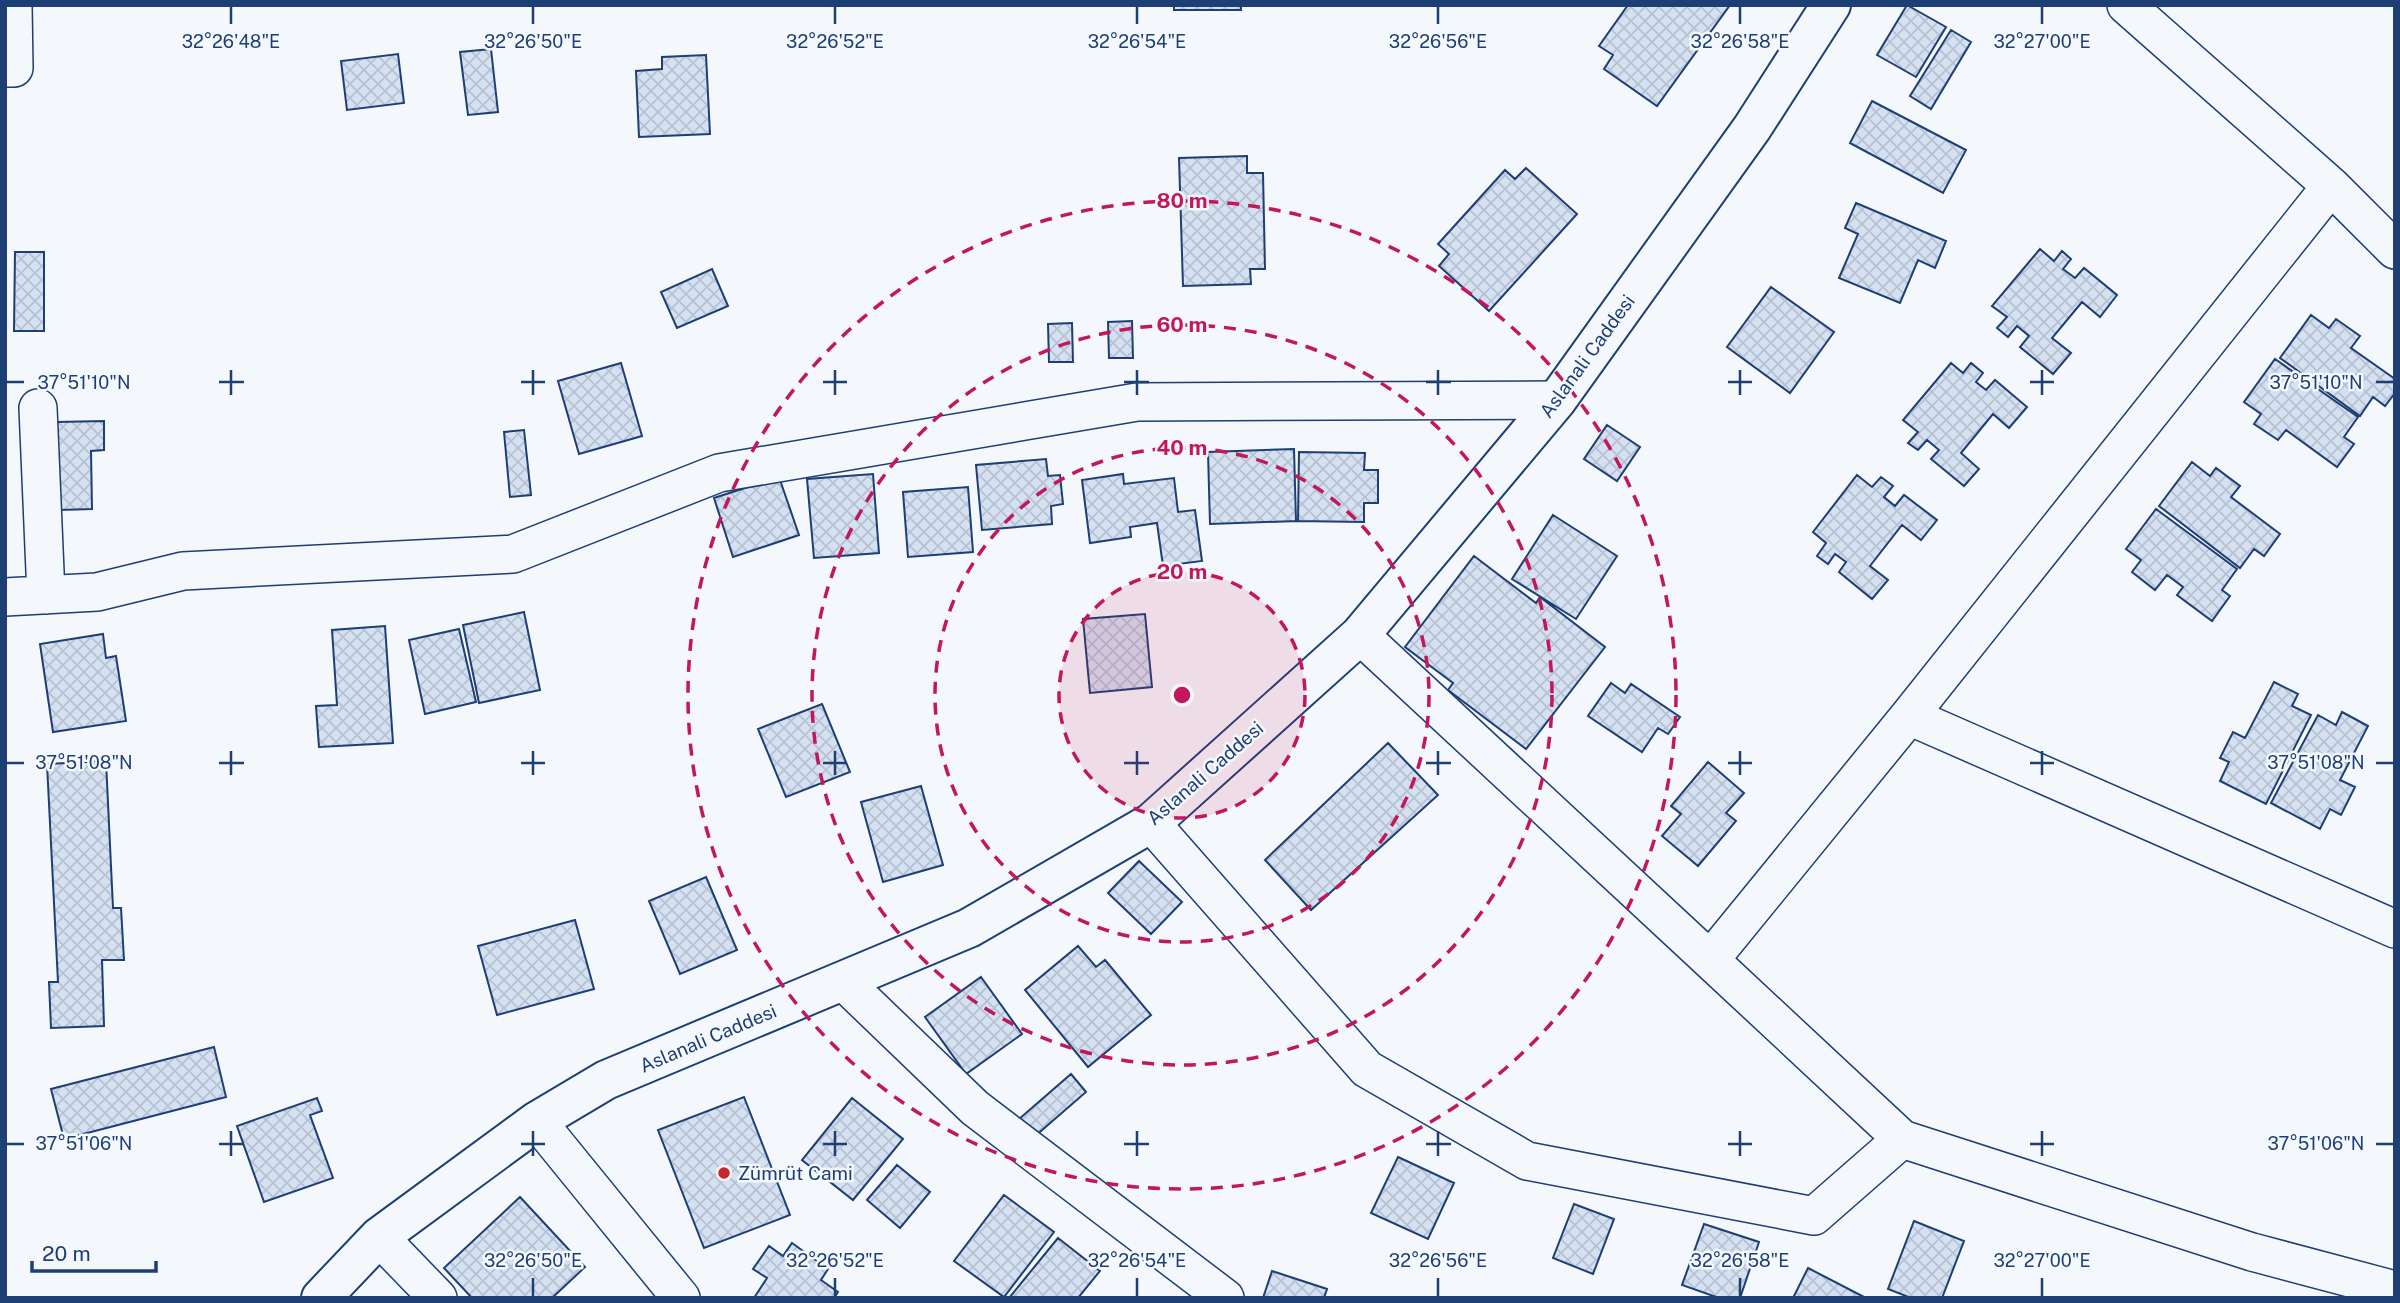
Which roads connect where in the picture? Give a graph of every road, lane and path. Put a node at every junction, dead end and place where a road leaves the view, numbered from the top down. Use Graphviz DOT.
graph roads {
  1 [pos="13,5"];
  2 [pos="1831,5"];
  3 [pos="2126,5"];
  4 [pos="5,68"];
  5 [pos="2331,186"];
  6 [pos="2395,250"];
  7 [pos="1557,400"];
  8 [pos="38,408"];
  9 [pos="46,595"];
  10 [pos="5,597"];
  11 [pos="1360,635"];
  12 [pos="1909,716"];
  13 [pos="1151,823"];
  14 [pos="2395,929"];
  15 [pos="1710,960"];
  16 [pos="844,982"];
  17 [pos="537,1121"];
  18 [pos="1902,1139"];
  19 [pos="379,1237"];
  20 [pos="2395,1290"];
  21 [pos="321,1298"];
  22 [pos="438,1298"];
  23 [pos="681,1298"];
  24 [pos="1225,1298"];
  1 -- 4 [label="street"];
  2 -- 7 [label="street, Aslanali Caddesi"];
  3 -- 5 [label="street"];
  5 -- 6 [label="street"];
  5 -- 12 [label="street"];
  7 -- 9 [label="street"];
  7 -- 11 [label="street, Aslanali Caddesi"];
  8 -- 9 [label="street"];
  9 -- 10 [label="street"];
  11 -- 13 [label="street, Aslanali Caddesi"];
  11 -- 15 [label="street"];
  12 -- 14 [label="street"];
  12 -- 15 [label="street"];
  13 -- 16 [label="street, Aslanali Caddesi"];
  13 -- 18 [label="street"];
  15 -- 18 [label="street"];
  16 -- 17 [label="street, Aslanali Caddesi"];
  16 -- 24 [label="street"];
  17 -- 19 [label="street, Aslanali Caddesi"];
  17 -- 23 [label="street"];
  18 -- 20 [label="street"];
  19 -- 21 [label="street, Aslanali Caddesi"];
  19 -- 22 [label="street"];
}
